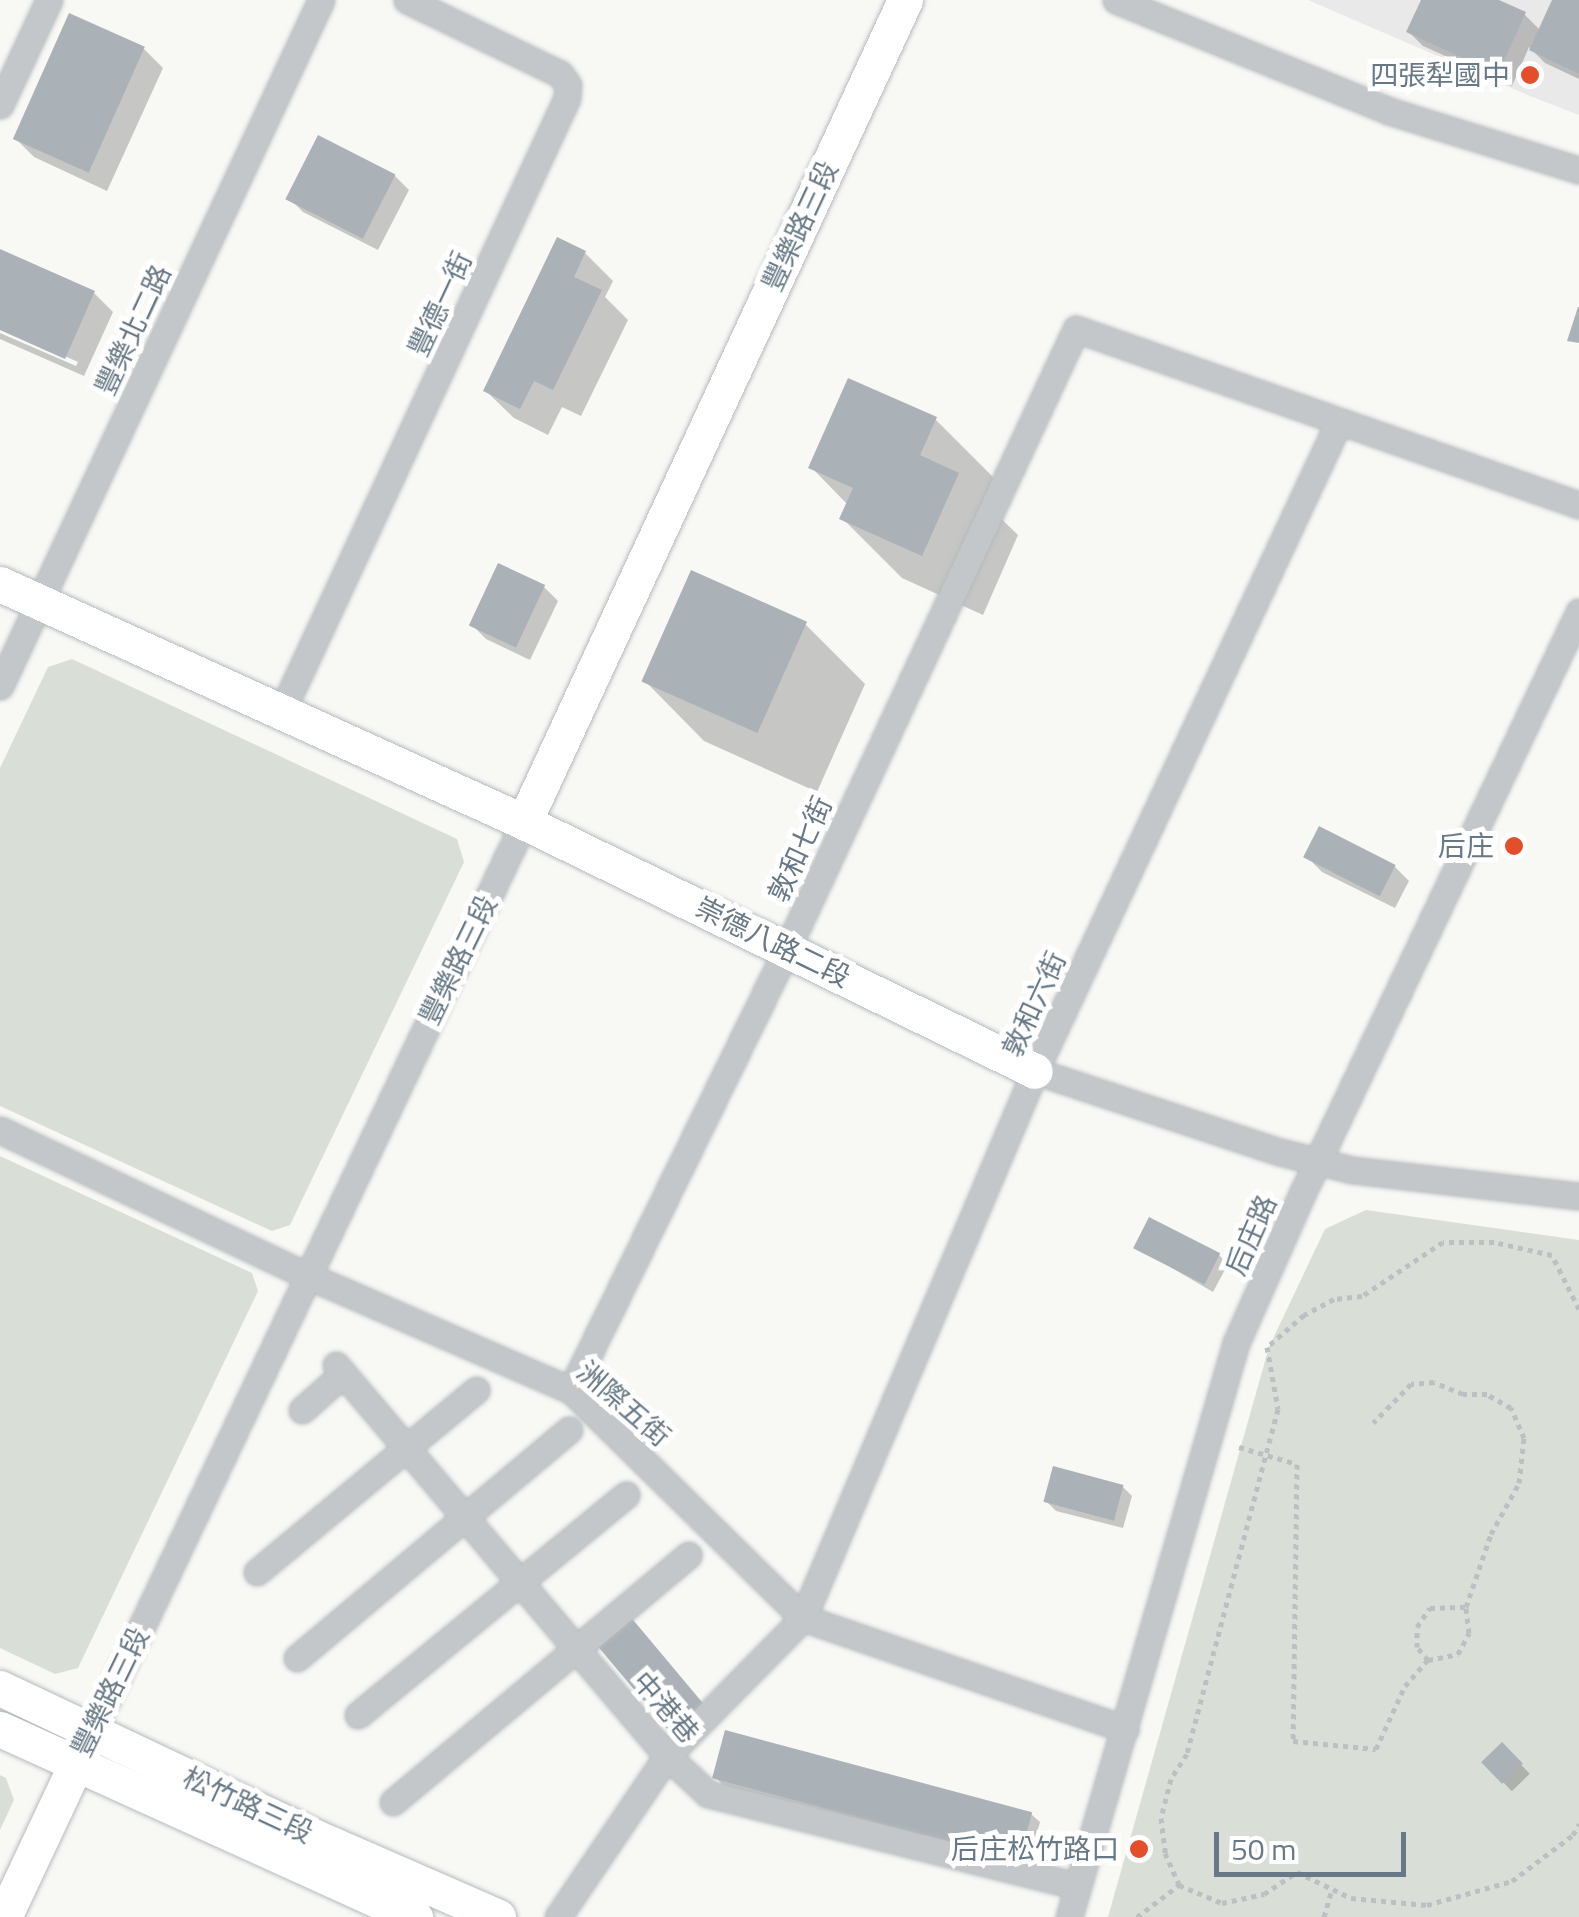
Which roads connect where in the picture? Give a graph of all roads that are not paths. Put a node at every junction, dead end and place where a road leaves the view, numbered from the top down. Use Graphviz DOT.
graph roads {
  1 [pos="49,0"];
  2 [pos="321,0"];
  3 [pos="407,0"];
  4 [pos="905,0"];
  5 [pos="1116,0"];
  6 [pos="0,105"];
  7 [pos="1579,170"];
  8 [pos="1338,424"];
  9 [pos="1579,505"];
  10 [pos="0,584"];
  11 [pos="40,603"];
  12 [pos="1579,612"];
  13 [pos="0,686"];
  14 [pos="282,713"];
  15 [pos="524,822"];
  16 [pos="787,949"];
  17 [pos="1035,1071"];
  18 [pos="0,1130"];
  19 [pos="1318,1161"];
  20 [pos="1579,1196"];
  21 [pos="306,1275"];
  22 [pos="476,1390"];
  23 [pos="571,1390"];
  24 [pos="302,1410"];
  25 [pos="569,1430"];
  26 [pos="406,1449"];
  27 [pos="626,1496"];
  28 [pos="464,1517"];
  29 [pos="688,1555"];
  30 [pos="257,1572"];
  31 [pos="520,1583"];
  32 [pos="804,1618"];
  33 [pos="576,1649"];
  34 [pos="298,1658"];
  35 [pos="0,1688"];
  36 [pos="358,1715"];
  37 [pos="0,1728"];
  38 [pos="1124,1728"];
  39 [pos="92,1731"];
  40 [pos="667,1756"];
  41 [pos="75,1764"];
  42 [pos="393,1802"];
  43 [pos="1078,1886"];
  44 [pos="4,1917"];
  45 [pos="415,1917"];
  46 [pos="498,1917"];
  47 [pos="558,1917"];
  48 [pos="1069,1917"];
  1 -- 6 [label="street"];
  2 -- 11 [label="street, 豐樂北二路"];
  3 -- 14 [label="street, 豐德一街"];
  4 -- 15 [label="street, 豐樂路三段"];
  5 -- 7 [label="street"];
  8 -- 9 [label="street"];
  8 -- 16 [label="street, 敦和七街"];
  8 -- 17 [label="street, 敦和六街"];
  10 -- 11 [label="street, 崇德八路二段"];
  11 -- 13 [label="street, 豐樂北二路"];
  11 -- 14 [label="street, 崇德八路二段"];
  12 -- 19 [label="street, 后庄路"];
  14 -- 15 [label="street, 崇德八路二段"];
  15 -- 16 [label="street, 崇德八路二段"];
  15 -- 21 [label="street, 豐樂路三段"];
  16 -- 17 [label="street, 崇德八路二段"];
  16 -- 23 [label="street, 敦和七街"];
  17 -- 19 [label="street, 崇德八路二段"];
  17 -- 32 [label="street, 敦和六街"];
  18 -- 21 [label="street, 洲際五街"];
  19 -- 20 [label="street, 崇德八路二段"];
  19 -- 38 [label="street, 后庄路"];
  21 -- 23 [label="street, 洲際五街"];
  21 -- 39 [label="street, 豐樂路三段"];
  22 -- 26 [label="street"];
  23 -- 32 [label="street, 洲際五街"];
  24 -- 26 [label="street, 中港巷"];
  25 -- 28 [label="street"];
  26 -- 28 [label="street, 中港巷"];
  26 -- 30 [label="street"];
  27 -- 31 [label="street"];
  28 -- 31 [label="street, 中港巷"];
  28 -- 34 [label="street"];
  29 -- 33 [label="street"];
  31 -- 33 [label="street, 中港巷"];
  31 -- 36 [label="street"];
  32 -- 38 [label="street, 洲際五街"];
  32 -- 40 [label="street"];
  33 -- 40 [label="street, 中港巷"];
  33 -- 42 [label="street"];
  35 -- 39 [label="street, 松竹路三段"];
  37 -- 41 [label="street, 松竹路三段"];
  38 -- 43 [label="street, 后庄路"];
  39 -- 41 [label="street, 豐樂路三段"];
  39 -- 46 [label="street, 松竹路三段"];
  40 -- 43 [label="street, 中港巷"];
  40 -- 47 [label="street"];
  41 -- 44 [label="street, 豐樂路三段"];
  41 -- 45 [label="street, 松竹路三段"];
  43 -- 48 [label="street, 后庄路"];
}
